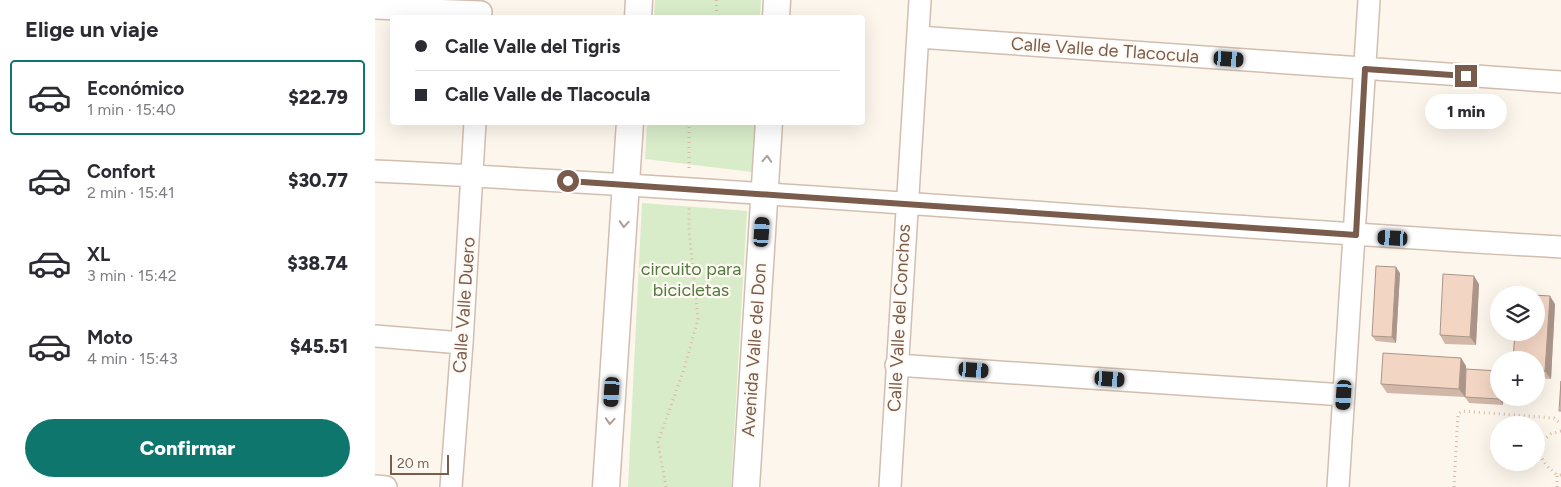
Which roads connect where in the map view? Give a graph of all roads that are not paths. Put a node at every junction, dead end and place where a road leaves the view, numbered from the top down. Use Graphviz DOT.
graph roads {
  1 [pos="639,0"];
  2 [pos="777,0"];
  3 [pos="920,0"];
  4 [pos="1369,0"];
  5 [pos="375,8"];
  6 [pos="481,10"];
  7 [pos="637,15"];
  8 [pos="775,15"];
  9 [pos="918,37"];
  10 [pos="1365,69"];
  11 [pos="1561,82"];
  12 [pos="475,125"];
  13 [pos="630,125"];
  14 [pos="769,125"];
  15 [pos="375,171"];
  16 [pos="472,175"];
  17 [pos="626,184"];
  18 [pos="764,193"];
  19 [pos="906,203"];
  20 [pos="1356,235"];
  21 [pos="1561,248"];
  22 [pos="375,336"];
  23 [pos="462,343"];
  24 [pos="896,365"];
  25 [pos="1344,395"];
  26 [pos="375,486"];
  27 [pos="386,487"];
  28 [pos="451,487"];
  29 [pos="606,487"];
  30 [pos="746,487"];
  31 [pos="890,487"];
  32 [pos="1338,487"];
  1 -- 7 [label="street"];
  2 -- 8 [label="street"];
  3 -- 9 [label="street, Calle Valle del Conchos"];
  4 -- 10 [label="street"];
  5 -- 6 [label="street"];
  9 -- 10 [label="street, Calle Valle de Tlacocula"];
  9 -- 19 [label="street, Calle Valle del Conchos"];
  10 -- 11 [label="street, Calle Valle de Tlacocula"];
  10 -- 20 [label="street"];
  12 -- 16 [label="street, Calle Valle Duero"];
  13 -- 17 [label="street"];
  18 -- 14 [label="street, Avenida Valle del Don, one-way"];
  15 -- 16 [label="street"];
  16 -- 17 [label="street"];
  16 -- 23 [label="street, Calle Valle Duero"];
  17 -- 18 [label="street"];
  17 -- 29 [label="street, one-way"];
  18 -- 19 [label="street"];
  18 -- 30 [label="street, Avenida Valle del Don"];
  19 -- 20 [label="street"];
  19 -- 24 [label="street, Calle Valle del Conchos"];
  20 -- 21 [label="street"];
  20 -- 25 [label="street"];
  22 -- 23 [label="street"];
  23 -- 28 [label="street, Calle Valle Duero"];
  24 -- 25 [label="street"];
  24 -- 31 [label="street, Calle Valle del Conchos"];
  25 -- 32 [label="street"];
  26 -- 27 [label="street"];
}
